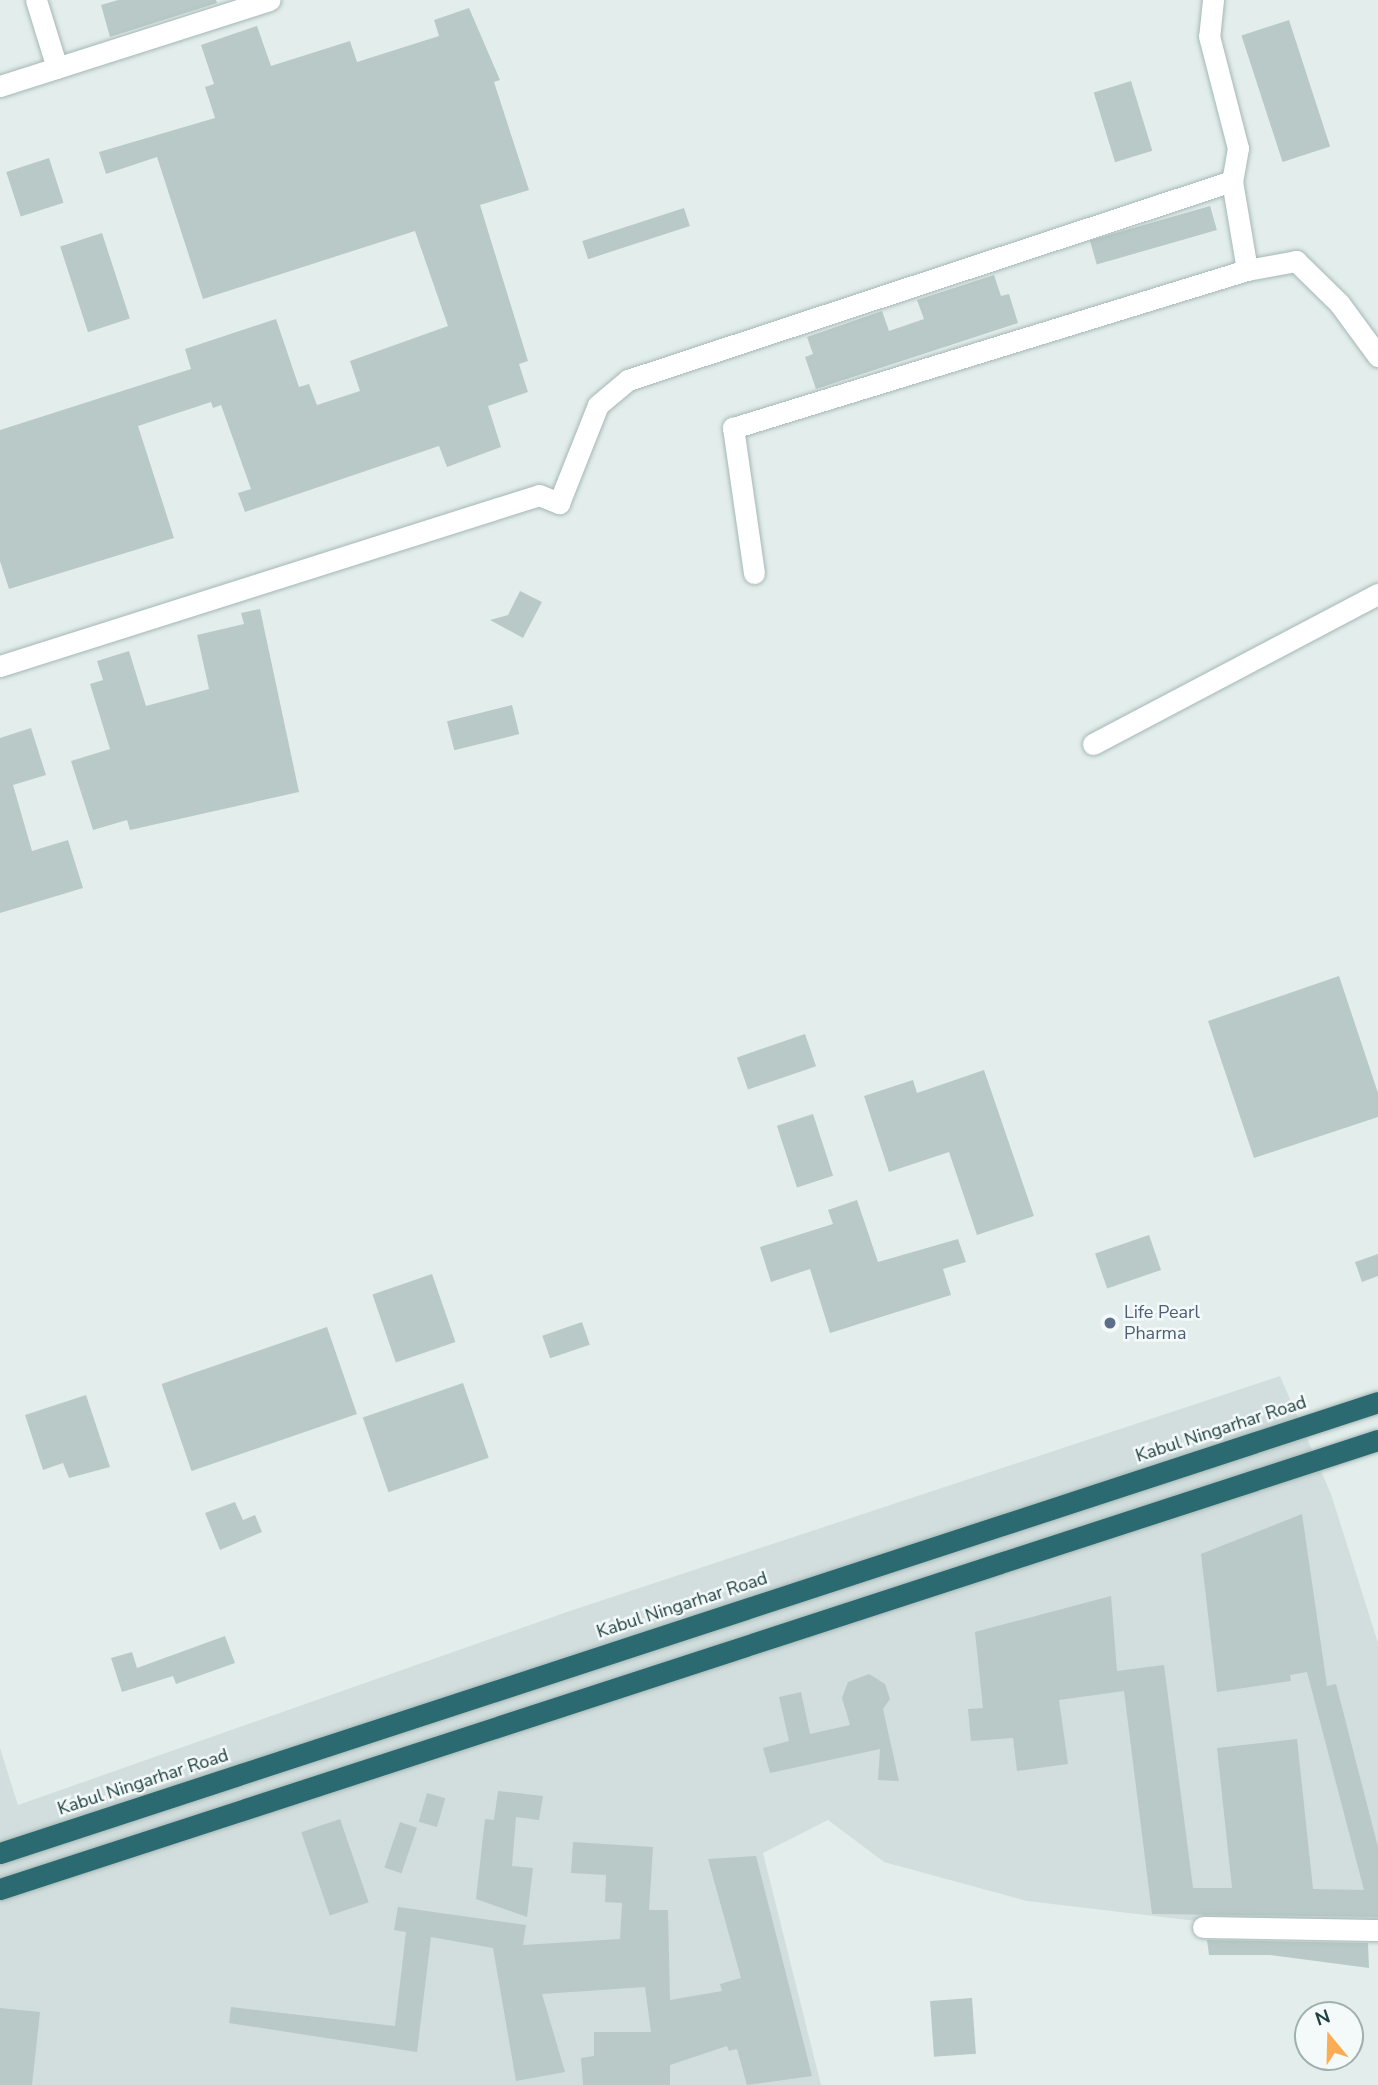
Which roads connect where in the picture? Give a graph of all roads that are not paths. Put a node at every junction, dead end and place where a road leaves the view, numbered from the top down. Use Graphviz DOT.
graph roads {
  1 [pos="36,0"];
  2 [pos="270,0"];
  3 [pos="1213,0"];
  4 [pos="57,68"];
  5 [pos="0,86"];
  6 [pos="1232,181"];
  7 [pos="1247,270"];
  8 [pos="1378,356"];
  9 [pos="754,572"];
  10 [pos="1378,594"];
  11 [pos="0,666"];
  12 [pos="1093,744"];
  13 [pos="1378,1402"];
  14 [pos="1378,1440"];
  15 [pos="1110,1489"];
  16 [pos="1122,1522"];
  17 [pos="589,1660"];
  18 [pos="599,1691"];
  19 [pos="0,1853"];
  20 [pos="0,1889"];
  21 [pos="1203,1927"];
  22 [pos="1378,1930"];
  1 -- 4 [label="street"];
  2 -- 4 [label="street"];
  3 -- 6 [label="street"];
  4 -- 5 [label="street"];
  6 -- 7 [label="street"];
  6 -- 11 [label="street"];
  7 -- 8 [label="street"];
  7 -- 9 [label="street"];
  10 -- 12 [label="street"];
  13 -- 15 [label="highway, Kabul Ningarhar Road"];
  14 -- 16 [label="highway"];
  15 -- 16 [label="highway"];
  15 -- 17 [label="highway, Kabul Ningarhar Road"];
  16 -- 18 [label="highway"];
  17 -- 18 [label="highway"];
  17 -- 19 [label="highway, Kabul Ningarhar Road"];
  18 -- 20 [label="highway"];
  21 -- 22 [label="street"];
}
